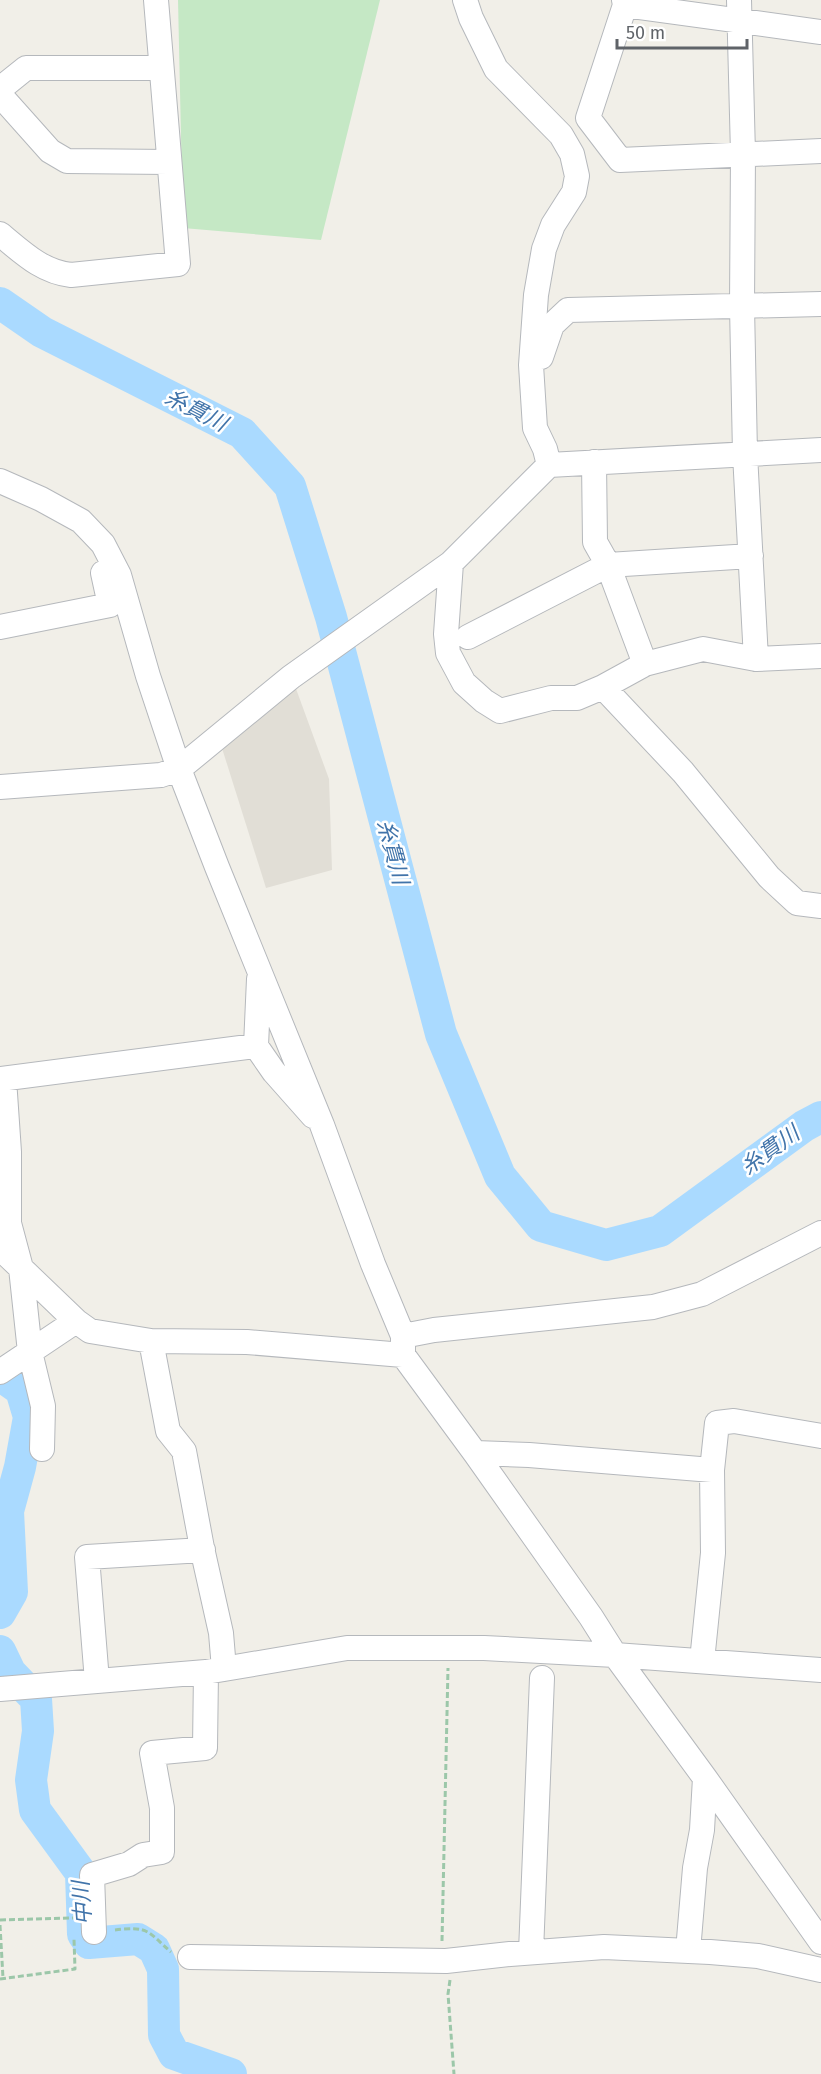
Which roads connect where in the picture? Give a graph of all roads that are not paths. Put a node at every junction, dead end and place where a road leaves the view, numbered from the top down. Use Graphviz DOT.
graph roads {
  1 [pos="156,0"];
  2 [pos="465,0"];
  3 [pos="624,2"];
  4 [pos="740,11"];
  5 [pos="821,32"];
  6 [pos="161,68"];
  7 [pos="0,89"];
  8 [pos="0,95"];
  9 [pos="821,151"];
  10 [pos="743,154"];
  11 [pos="169,162"];
  12 [pos="0,234"];
  13 [pos="821,304"];
  14 [pos="742,306"];
  15 [pos="532,382"];
  16 [pos="821,450"];
  17 [pos="745,454"];
  18 [pos="594,462"];
  19 [pos="549,465"];
  20 [pos="0,481"];
  21 [pos="751,555"];
  22 [pos="110,558"];
  23 [pos="451,563"];
  24 [pos="608,565"];
  25 [pos="0,627"];
  26 [pos="468,637"];
  27 [pos="821,656"];
  28 [pos="756,659"];
  29 [pos="645,664"];
  30 [pos="603,687"];
  31 [pos="179,769"];
  32 [pos="0,787"];
  33 [pos="821,906"];
  34 [pos="259,970"];
  35 [pos="256,1046"];
  36 [pos="2,1079"];
  37 [pos="322,1125"];
  38 [pos="821,1233"];
  39 [pos="0,1248"];
  40 [pos="21,1268"];
  41 [pos="76,1321"];
  42 [pos="151,1341"];
  43 [pos="403,1346"];
  44 [pos="30,1352"];
  45 [pos="0,1372"];
  46 [pos="821,1436"];
  47 [pos="42,1449"];
  48 [pos="475,1453"];
  49 [pos="712,1470"];
  50 [pos="203,1550"];
  51 [pos="615,1655"];
  52 [pos="702,1661"];
  53 [pos="821,1670"];
  54 [pos="215,1671"];
  55 [pos="542,1677"];
  56 [pos="97,1681"];
  57 [pos="6,1689"];
  58 [pos="705,1778"];
  59 [pos="80,1932"];
  60 [pos="821,1942"];
  61 [pos="688,1951"];
  62 [pos="531,1952"];
  63 [pos="190,1957"];
  64 [pos="821,1970"];
  1 -- 6 [label="street"];
  2 -- 15 [label="street"];
  3 -- 4 [label="street"];
  3 -- 10 [label="street"];
  4 -- 5 [label="street"];
  4 -- 10 [label="street"];
  6 -- 7 [label="street"];
  6 -- 11 [label="street"];
  8 -- 11 [label="street"];
  9 -- 10 [label="street"];
  10 -- 14 [label="street"];
  11 -- 12 [label="street"];
  13 -- 14 [label="street"];
  14 -- 15 [label="street"];
  14 -- 17 [label="street"];
  15 -- 19 [label="street"];
  16 -- 17 [label="street"];
  17 -- 18 [label="street"];
  17 -- 21 [label="street"];
  18 -- 19 [label="street"];
  18 -- 24 [label="street"];
  19 -- 23 [label="street"];
  20 -- 22 [label="street"];
  21 -- 24 [label="street"];
  21 -- 28 [label="street"];
  22 -- 25 [label="street"];
  22 -- 31 [label="street"];
  23 -- 30 [label="street"];
  23 -- 31 [label="street"];
  24 -- 26 [label="street"];
  24 -- 29 [label="street"];
  27 -- 28 [label="street"];
  28 -- 29 [label="street"];
  29 -- 30 [label="street"];
  30 -- 33 [label="street"];
  31 -- 32 [label="street"];
  31 -- 34 [label="street"];
  34 -- 35 [label="street"];
  34 -- 37 [label="street"];
  35 -- 36 [label="street"];
  35 -- 37 [label="street"];
  36 -- 40 [label="street"];
  37 -- 43 [label="street"];
  38 -- 43 [label="street"];
  39 -- 40 [label="street"];
  40 -- 41 [label="street"];
  40 -- 44 [label="street"];
  41 -- 42 [label="street"];
  41 -- 44 [label="street"];
  42 -- 43 [label="street"];
  42 -- 50 [label="street"];
  43 -- 48 [label="street"];
  44 -- 45 [label="street"];
  44 -- 47 [label="street"];
  46 -- 49 [label="street"];
  48 -- 49 [label="street"];
  48 -- 51 [label="street"];
  49 -- 52 [label="street"];
  50 -- 54 [label="street"];
  50 -- 56 [label="street"];
  51 -- 52 [label="street"];
  51 -- 54 [label="street"];
  51 -- 58 [label="street"];
  52 -- 53 [label="street"];
  54 -- 56 [label="street"];
  54 -- 59 [label="street"];
  55 -- 62 [label="street"];
  56 -- 57 [label="street"];
  58 -- 60 [label="street"];
  58 -- 61 [label="street"];
  61 -- 62 [label="street"];
  61 -- 64 [label="street"];
  62 -- 63 [label="street"];
}
